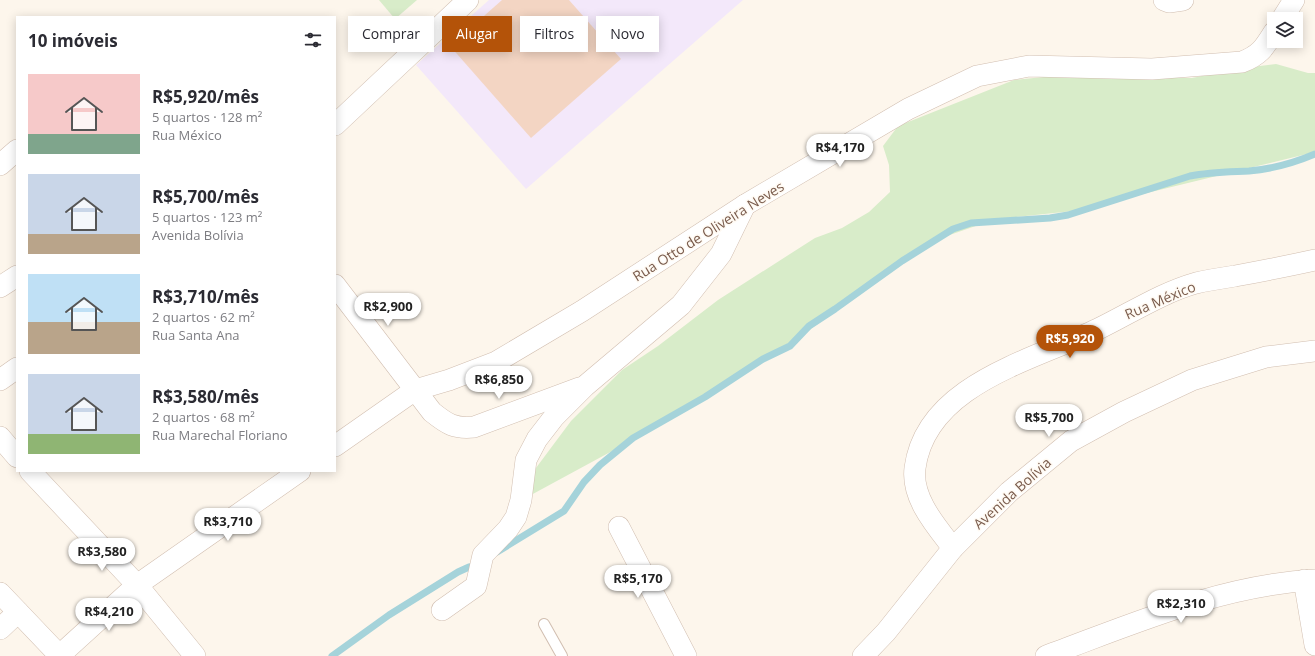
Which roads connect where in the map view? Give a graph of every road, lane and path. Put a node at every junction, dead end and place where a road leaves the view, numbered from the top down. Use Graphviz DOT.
graph roads {
  1 [pos="468,0"];
  2 [pos="1164,0"];
  3 [pos="1183,0"];
  4 [pos="1294,0"];
  5 [pos="1286,12"];
  6 [pos="1267,44"];
  7 [pos="336,124"];
  8 [pos="16,151"];
  9 [pos="0,165"];
  10 [pos="745,205"];
  11 [pos="1315,260"];
  12 [pos="16,277"];
  13 [pos="0,287"];
  14 [pos="337,291"];
  15 [pos="1315,351"];
  16 [pos="16,369"];
  17 [pos="0,380"];
  18 [pos="585,386"];
  19 [pos="415,390"];
  20 [pos="0,437"];
  21 [pos="336,445"];
  22 [pos="16,455"];
  23 [pos="31,472"];
  24 [pos="299,472"];
  25 [pos="619,527"];
  26 [pos="953,548"];
  27 [pos="1310,580"];
  28 [pos="136,585"];
  29 [pos="0,593"];
  30 [pos="442,610"];
  31 [pos="18,612"];
  32 [pos="544,624"];
  33 [pos="0,630"];
  34 [pos="1315,645"];
  35 [pos="60,656"];
  36 [pos="195,656"];
  37 [pos="562,656"];
  38 [pos="686,656"];
  39 [pos="863,656"];
  40 [pos="1046,656"];
  1 -- 7 [label="street"];
  2 -- 3 [label="street"];
  4 -- 5 [label="street"];
  6 -- 10 [label="street, Rua Otto de Oliveira Neves"];
  8 -- 9 [label="street"];
  10 -- 18 [label="street"];
  10 -- 19 [label="street, Rua Otto de Oliveira Neves"];
  11 -- 26 [label="street, Rua México"];
  12 -- 13 [label="street"];
  14 -- 19 [label="street"];
  15 -- 26 [label="street, Avenida Bolívia"];
  16 -- 17 [label="street"];
  18 -- 19 [label="street"];
  18 -- 30 [label="street"];
  19 -- 21 [label="street, Rua Otto de Oliveira Neves"];
  20 -- 22 [label="street"];
  23 -- 28 [label="street"];
  24 -- 28 [label="street"];
  25 -- 38 [label="street"];
  26 -- 39 [label="street, Avenida Bolívia"];
  27 -- 34 [label="street"];
  27 -- 40 [label="street"];
  28 -- 35 [label="street"];
  28 -- 36 [label="street"];
  29 -- 31 [label="street"];
  31 -- 33 [label="street"];
  31 -- 35 [label="street"];
  32 -- 37 [label="lane"];
}
